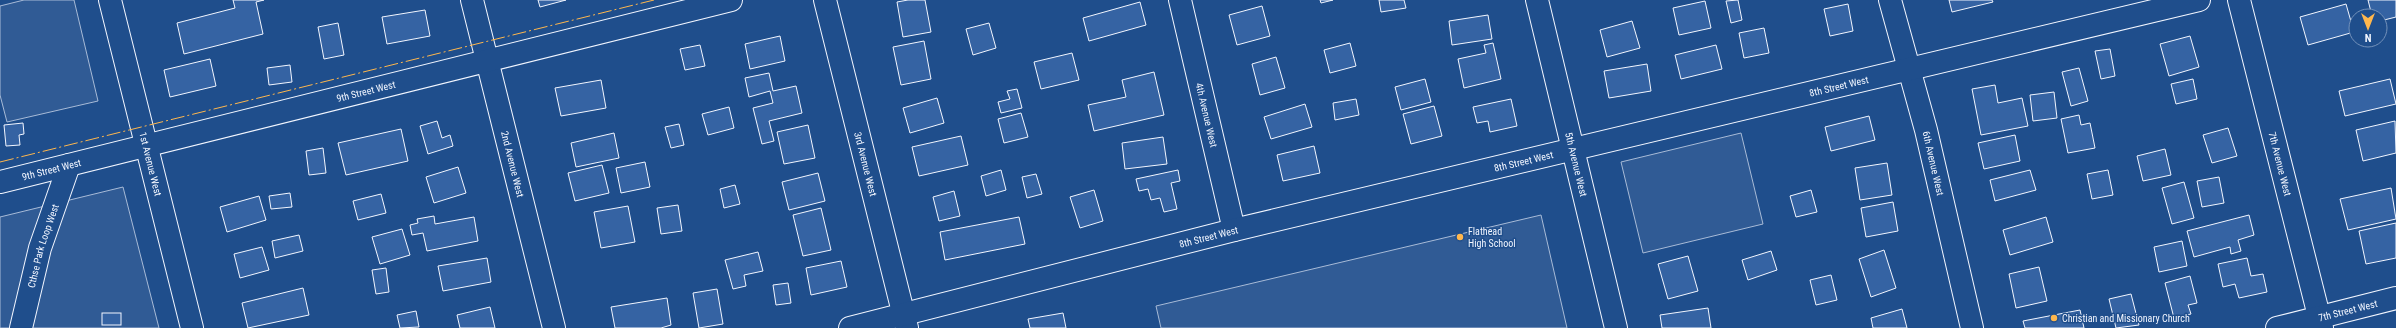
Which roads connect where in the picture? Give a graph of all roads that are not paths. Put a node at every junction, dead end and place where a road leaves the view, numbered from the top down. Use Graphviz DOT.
graph roads {
  1 [pos="110,0"];
  2 [pos="472,0"];
  3 [pos="731,0"];
  4 [pos="825,0"];
  5 [pos="1180,0"];
  6 [pos="1537,0"];
  7 [pos="1890,0"];
  8 [pos="2199,0"];
  9 [pos="2239,0"];
  10 [pos="488,61"];
  11 [pos="1908,70"];
  12 [pos="147,146"];
  13 [pos="1575,150"];
  14 [pos="69,165"];
  15 [pos="0,182"];
  16 [pos="1234,230"];
  17 [pos="2396,298"];
  18 [pos="905,321"];
  19 [pos="2320,323"];
  20 [pos="21,328"];
  21 [pos="192,328"];
  22 [pos="554,328"];
  23 [pos="850,328"];
  24 [pos="1616,328"];
  25 [pos="1972,328"];
  26 [pos="2277,328"];
  1 -- 12 [label="street, 1st Avenue West"];
  2 -- 10 [label="street, 2nd Avenue West"];
  3 -- 10 [label="street, 9th Street West"];
  4 -- 18 [label="street, 3rd Avenue West"];
  5 -- 16 [label="street, 4th Avenue West"];
  6 -- 13 [label="street, 5th Avenue West"];
  7 -- 11 [label="street, 6th Avenue West"];
  8 -- 11 [label="street, 8th Street West"];
  9 -- 19 [label="street, 7th Avenue West"];
  10 -- 12 [label="street, 9th Street West"];
  10 -- 22 [label="street, 2nd Avenue West"];
  11 -- 13 [label="street, 8th Street West"];
  11 -- 25 [label="street, 6th Avenue West"];
  12 -- 14 [label="street, 9th Street West"];
  12 -- 21 [label="street, 1st Avenue West"];
  13 -- 16 [label="street, 8th Street West"];
  13 -- 24 [label="street, 5th Avenue West"];
  14 -- 15 [label="street, 9th Street West"];
  14 -- 20 [label="street, Cthse Park Loop West"];
  16 -- 18 [label="street, 8th Street West"];
  17 -- 19 [label="street, 7th Street West"];
  18 -- 23 [label="street, 8th Street West"];
  19 -- 26 [label="street, 7th Street West"];
}
